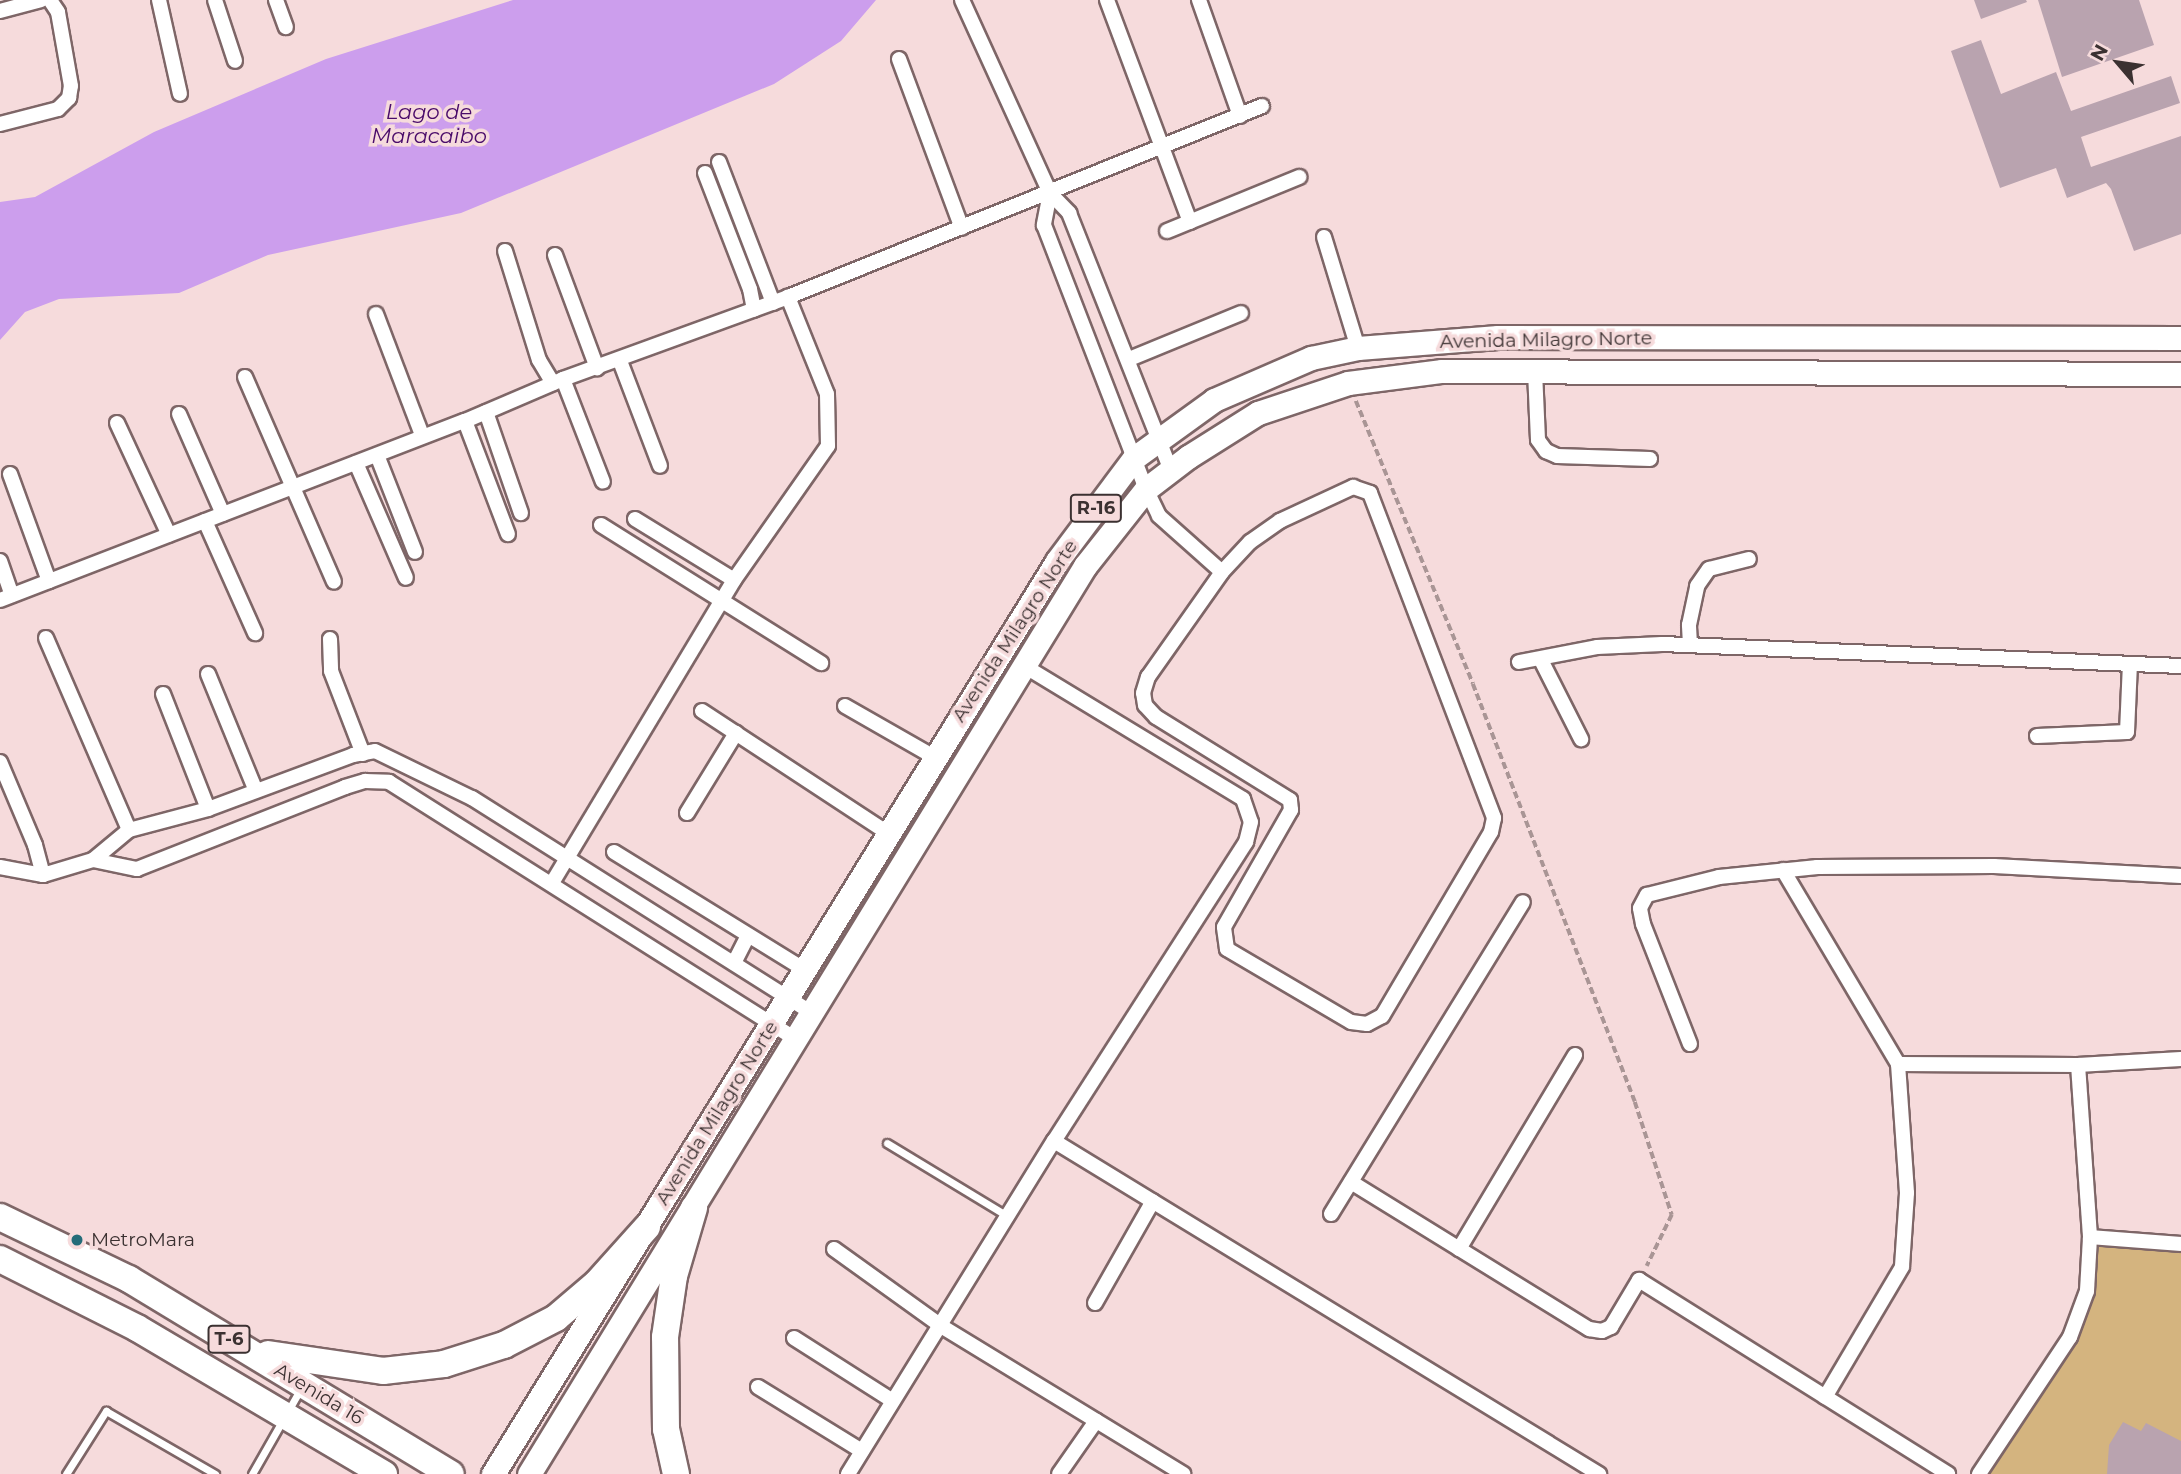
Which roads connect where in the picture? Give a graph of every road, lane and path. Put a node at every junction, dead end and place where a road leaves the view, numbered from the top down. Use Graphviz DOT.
graph roads {
  1 [pos="41,0"];
  2 [pos="50,0"];
  3 [pos="159,0"];
  4 [pos="215,0"];
  5 [pos="276,0"];
  6 [pos="1107,0"];
  7 [pos="1199,0"];
  8 [pos="962,2"];
  9 [pos="0,11"];
  10 [pos="286,27"];
  11 [pos="899,59"];
  12 [pos="235,61"];
  13 [pos="180,94"];
  14 [pos="1262,106"];
  15 [pos="1240,116"];
  16 [pos="0,124"];
  17 [pos="1163,146"];
  18 [pos="719,162"];
  19 [pos="705,173"];
  20 [pos="1299,177"];
  21 [pos="1050,193"];
  22 [pos="1190,222"];
  23 [pos="962,228"];
  24 [pos="1167,231"];
  25 [pos="1324,237"];
  26 [pos="505,251"];
  27 [pos="555,255"];
  28 [pos="788,297"];
  29 [pos="773,303"];
  30 [pos="754,310"];
  31 [pos="1241,313"];
  32 [pos="376,314"];
  33 [pos="1964,338"];
  34 [pos="2181,338"];
  35 [pos="1358,348"];
  36 [pos="1129,359"];
  37 [pos="620,361"];
  38 [pos="597,368"];
  39 [pos="1535,371"];
  40 [pos="1962,373"];
  41 [pos="2181,374"];
  42 [pos="245,377"];
  43 [pos="558,381"];
  44 [pos="1348,383"];
  45 [pos="486,412"];
  46 [pos="179,414"];
  47 [pos="465,421"];
  48 [pos="117,423"];
  49 [pos="422,435"];
  50 [pos="1162,438"];
  51 [pos="377,455"];
  52 [pos="1134,458"];
  53 [pos="1650,459"];
  54 [pos="356,463"];
  55 [pos="660,466"];
  56 [pos="1171,470"];
  57 [pos="9,474"];
  58 [pos="603,482"];
  59 [pos="292,487"];
  60 [pos="1146,489"];
  61 [pos="521,513"];
  62 [pos="223,514"];
  63 [pos="635,519"];
  64 [pos="205,521"];
  65 [pos="601,526"];
  66 [pos="508,534"];
  67 [pos="169,535"];
  68 [pos="415,552"];
  69 [pos="1749,559"];
  70 [pos="0,561"];
  71 [pos="1222,572"];
  72 [pos="406,578"];
  73 [pos="734,580"];
  74 [pos="49,581"];
  75 [pos="334,582"];
  76 [pos="6,597"];
  77 [pos="722,604"];
  78 [pos="255,633"];
  79 [pos="46,638"];
  80 [pos="330,639"];
  81 [pos="1690,645"];
  82 [pos="1541,660"];
  83 [pos="1519,662"];
  84 [pos="821,663"];
  85 [pos="1021,664"];
  86 [pos="2130,664"];
  87 [pos="2181,666"];
  88 [pos="208,674"];
  89 [pos="163,694"];
  90 [pos="845,706"];
  91 [pos="702,711"];
  92 [pos="736,733"];
  93 [pos="2037,736"];
  94 [pos="1581,739"];
  95 [pos="363,754"];
  96 [pos="934,757"];
  97 [pos="0,762"];
  98 [pos="256,791"];
  99 [pos="208,809"];
  100 [pos="687,813"];
  101 [pos="129,830"];
  102 [pos="888,833"];
  103 [pos="614,852"];
  104 [pos="565,856"];
  105 [pos="93,860"];
  106 [pos="0,867"];
  107 [pos="1783,870"];
  108 [pos="43,875"];
  109 [pos="2181,876"];
  110 [pos="552,883"];
  111 [pos="1523,902"];
  112 [pos="748,936"];
  113 [pos="734,963"];
  114 [pos="806,970"];
  115 [pos="789,998"];
  116 [pos="812,1013"];
  117 [pos="772,1023"];
  118 [pos="796,1039"];
  119 [pos="1690,1044"];
  120 [pos="1575,1055"];
  121 [pos="2181,1059"];
  122 [pos="1898,1063"];
  123 [pos="2078,1065"];
  124 [pos="1054,1141"];
  125 [pos="887,1143"];
  126 [pos="1351,1182"];
  127 [pos="1153,1201"];
  128 [pos="694,1208"];
  129 [pos="1331,1214"];
  130 [pos="1009,1216"];
  131 [pos="0,1217"];
  132 [pos="647,1227"];
  133 [pos="2090,1237"];
  134 [pos="2181,1244"];
  135 [pos="834,1249"];
  136 [pos="1459,1249"];
  137 [pos="0,1259"];
  138 [pos="1639,1280"];
  139 [pos="1096,1303"];
  140 [pos="941,1325"];
  141 [pos="794,1338"];
  142 [pos="245,1349"];
  143 [pos="303,1384"];
  144 [pos="758,1387"];
  145 [pos="1825,1397"];
  146 [pos="894,1401"];
  147 [pos="286,1416"];
  148 [pos="1096,1421"];
  149 [pos="862,1451"];
  150 [pos="68,1473"];
  151 [pos="215,1474"];
  152 [pos="252,1474"];
  153 [pos="384,1474"];
  154 [pos="451,1474"];
  155 [pos="493,1474"];
  156 [pos="529,1474"];
  157 [pos="676,1474"];
  158 [pos="848,1474"];
  159 [pos="1059,1474"];
  160 [pos="1183,1474"];
  161 [pos="1599,1474"];
  162 [pos="1948,1474"];
  163 [pos="1979,1474"];
  1 -- 9 [label="street"];
  2 -- 16 [label="street"];
  3 -- 13 [label="street"];
  4 -- 12 [label="street"];
  5 -- 10 [label="street"];
  6 -- 17 [label="street"];
  7 -- 15 [label="street"];
  8 -- 21 [label="street"];
  11 -- 23 [label="street"];
  14 -- 15 [label="street"];
  15 -- 17 [label="street"];
  17 -- 21 [label="street"];
  17 -- 22 [label="street"];
  18 -- 29 [label="street"];
  19 -- 30 [label="street"];
  20 -- 22 [label="street"];
  21 -- 23 [label="street"];
  21 -- 36 [label="street"];
  21 -- 52 [label="street"];
  22 -- 24 [label="street"];
  23 -- 28 [label="street"];
  25 -- 35 [label="street"];
  26 -- 43 [label="street"];
  27 -- 38 [label="street"];
  28 -- 29 [label="street"];
  28 -- 73 [label="street"];
  29 -- 30 [label="street"];
  30 -- 37 [label="street"];
  31 -- 36 [label="street"];
  32 -- 49 [label="street"];
  33 -- 34 [label="main road, Avenida Milagro Norte / R-16"];
  33 -- 35 [label="main road, Avenida Milagro Norte / R-16"];
  33 -- 40 [label="main road"];
  35 -- 50 [label="main road, Avenida Milagro Norte / R-16"];
  36 -- 50 [label="street"];
  37 -- 38 [label="street"];
  37 -- 55 [label="street"];
  38 -- 43 [label="street"];
  39 -- 40 [label="main road, Avenida Milagro Norte / R-16"];
  39 -- 44 [label="main road, Avenida Milagro Norte / R-16"];
  39 -- 53 [label="street"];
  40 -- 41 [label="main road, Avenida Milagro Norte / R-16"];
  42 -- 59 [label="street"];
  43 -- 45 [label="street"];
  43 -- 58 [label="street"];
  44 -- 56 [label="main road, Avenida Milagro Norte / R-16"];
  44 -- 138 [label="path"];
  45 -- 47 [label="street"];
  45 -- 61 [label="street"];
  46 -- 62 [label="street"];
  47 -- 49 [label="street"];
  47 -- 66 [label="street"];
  48 -- 67 [label="street"];
  49 -- 51 [label="street"];
  50 -- 52 [label="main road, Avenida Milagro Norte / R-16"];
  50 -- 56 [label="street"];
  51 -- 54 [label="street"];
  51 -- 68 [label="street"];
  52 -- 60 [label="street"];
  52 -- 96 [label="main road, Avenida Milagro Norte / R-16"];
  54 -- 59 [label="street"];
  54 -- 72 [label="street"];
  56 -- 60 [label="main road, Avenida Milagro Norte / R-16"];
  57 -- 74 [label="street"];
  59 -- 62 [label="street"];
  59 -- 75 [label="street"];
  60 -- 71 [label="street"];
  60 -- 85 [label="main road, Avenida Milagro Norte / R-16"];
  62 -- 64 [label="street"];
  63 -- 73 [label="street"];
  64 -- 67 [label="street"];
  64 -- 78 [label="street"];
  65 -- 77 [label="street"];
  67 -- 74 [label="street"];
  69 -- 81 [label="street"];
  70 -- 76 [label="street"];
  71 -- 71 [label="street"];
  73 -- 77 [label="street"];
  74 -- 76 [label="street"];
  77 -- 84 [label="street"];
  77 -- 104 [label="street"];
  79 -- 101 [label="street"];
  80 -- 95 [label="street"];
  81 -- 82 [label="street"];
  81 -- 86 [label="street"];
  82 -- 83 [label="street"];
  82 -- 94 [label="street"];
  85 -- 116 [label="main road, Avenida Milagro Norte / R-16"];
  85 -- 124 [label="street"];
  86 -- 87 [label="street"];
  86 -- 93 [label="street"];
  88 -- 98 [label="street"];
  89 -- 99 [label="street"];
  90 -- 96 [label="street"];
  91 -- 92 [label="street"];
  92 -- 100 [label="street"];
  92 -- 102 [label="street"];
  95 -- 98 [label="street"];
  95 -- 104 [label="street"];
  96 -- 102 [label="main road, Avenida Milagro Norte / R-16"];
  97 -- 108 [label="street"];
  98 -- 99 [label="street"];
  99 -- 101 [label="street"];
  101 -- 105 [label="street"];
  102 -- 114 [label="main road, Avenida Milagro Norte / R-16"];
  103 -- 112 [label="street"];
  104 -- 110 [label="street"];
  104 -- 113 [label="street"];
  105 -- 108 [label="street"];
  105 -- 110 [label="street"];
  106 -- 108 [label="street"];
  107 -- 109 [label="street"];
  107 -- 119 [label="street"];
  107 -- 122 [label="street"];
  110 -- 117 [label="street"];
  111 -- 126 [label="street"];
  112 -- 113 [label="street"];
  112 -- 114 [label="street"];
  113 -- 115 [label="street"];
  114 -- 115 [label="main road, Avenida Milagro Norte / R-16"];
  115 -- 116 [label="street"];
  115 -- 117 [label="main road, Avenida Milagro Norte / R-16"];
  116 -- 118 [label="main road, Avenida Milagro Norte / R-16"];
  117 -- 118 [label="street"];
  117 -- 132 [label="main road, Avenida Milagro Norte / R-16"];
  118 -- 128 [label="main road, Avenida Milagro Norte / R-16"];
  120 -- 136 [label="street"];
  121 -- 123 [label="street"];
  122 -- 123 [label="street"];
  122 -- 145 [label="street"];
  123 -- 133 [label="street"];
  124 -- 127 [label="street"];
  124 -- 130 [label="street"];
  125 -- 130 [label="lane"];
  126 -- 129 [label="street"];
  126 -- 136 [label="street"];
  127 -- 139 [label="street"];
  127 -- 161 [label="street"];
  128 -- 156 [label="main road, Avenida Milagro Norte / R-16"];
  128 -- 157 [label="highway"];
  130 -- 140 [label="street"];
  131 -- 142 [label="highway, Avenida 16 / T-6"];
  132 -- 142 [label="highway"];
  132 -- 155 [label="main road, Avenida Milagro Norte / R-16"];
  133 -- 134 [label="street"];
  133 -- 163 [label="street"];
  135 -- 140 [label="street"];
  136 -- 138 [label="street"];
  137 -- 147 [label="highway, Avenida 16 / T-6"];
  138 -- 145 [label="street"];
  140 -- 146 [label="street"];
  140 -- 148 [label="street"];
  141 -- 146 [label="street"];
  142 -- 143 [label="highway, Avenida 16 / T-6"];
  143 -- 147 [label="lane"];
  143 -- 154 [label="highway, Avenida 16 / T-6"];
  144 -- 149 [label="street"];
  145 -- 162 [label="street"];
  146 -- 149 [label="street"];
  147 -- 152 [label="lane"];
  147 -- 153 [label="highway, Avenida 16 / T-6"];
  148 -- 159 [label="street"];
  148 -- 160 [label="street"];
  149 -- 158 [label="street"];
  150 -- 151 [label="lane"];
}
